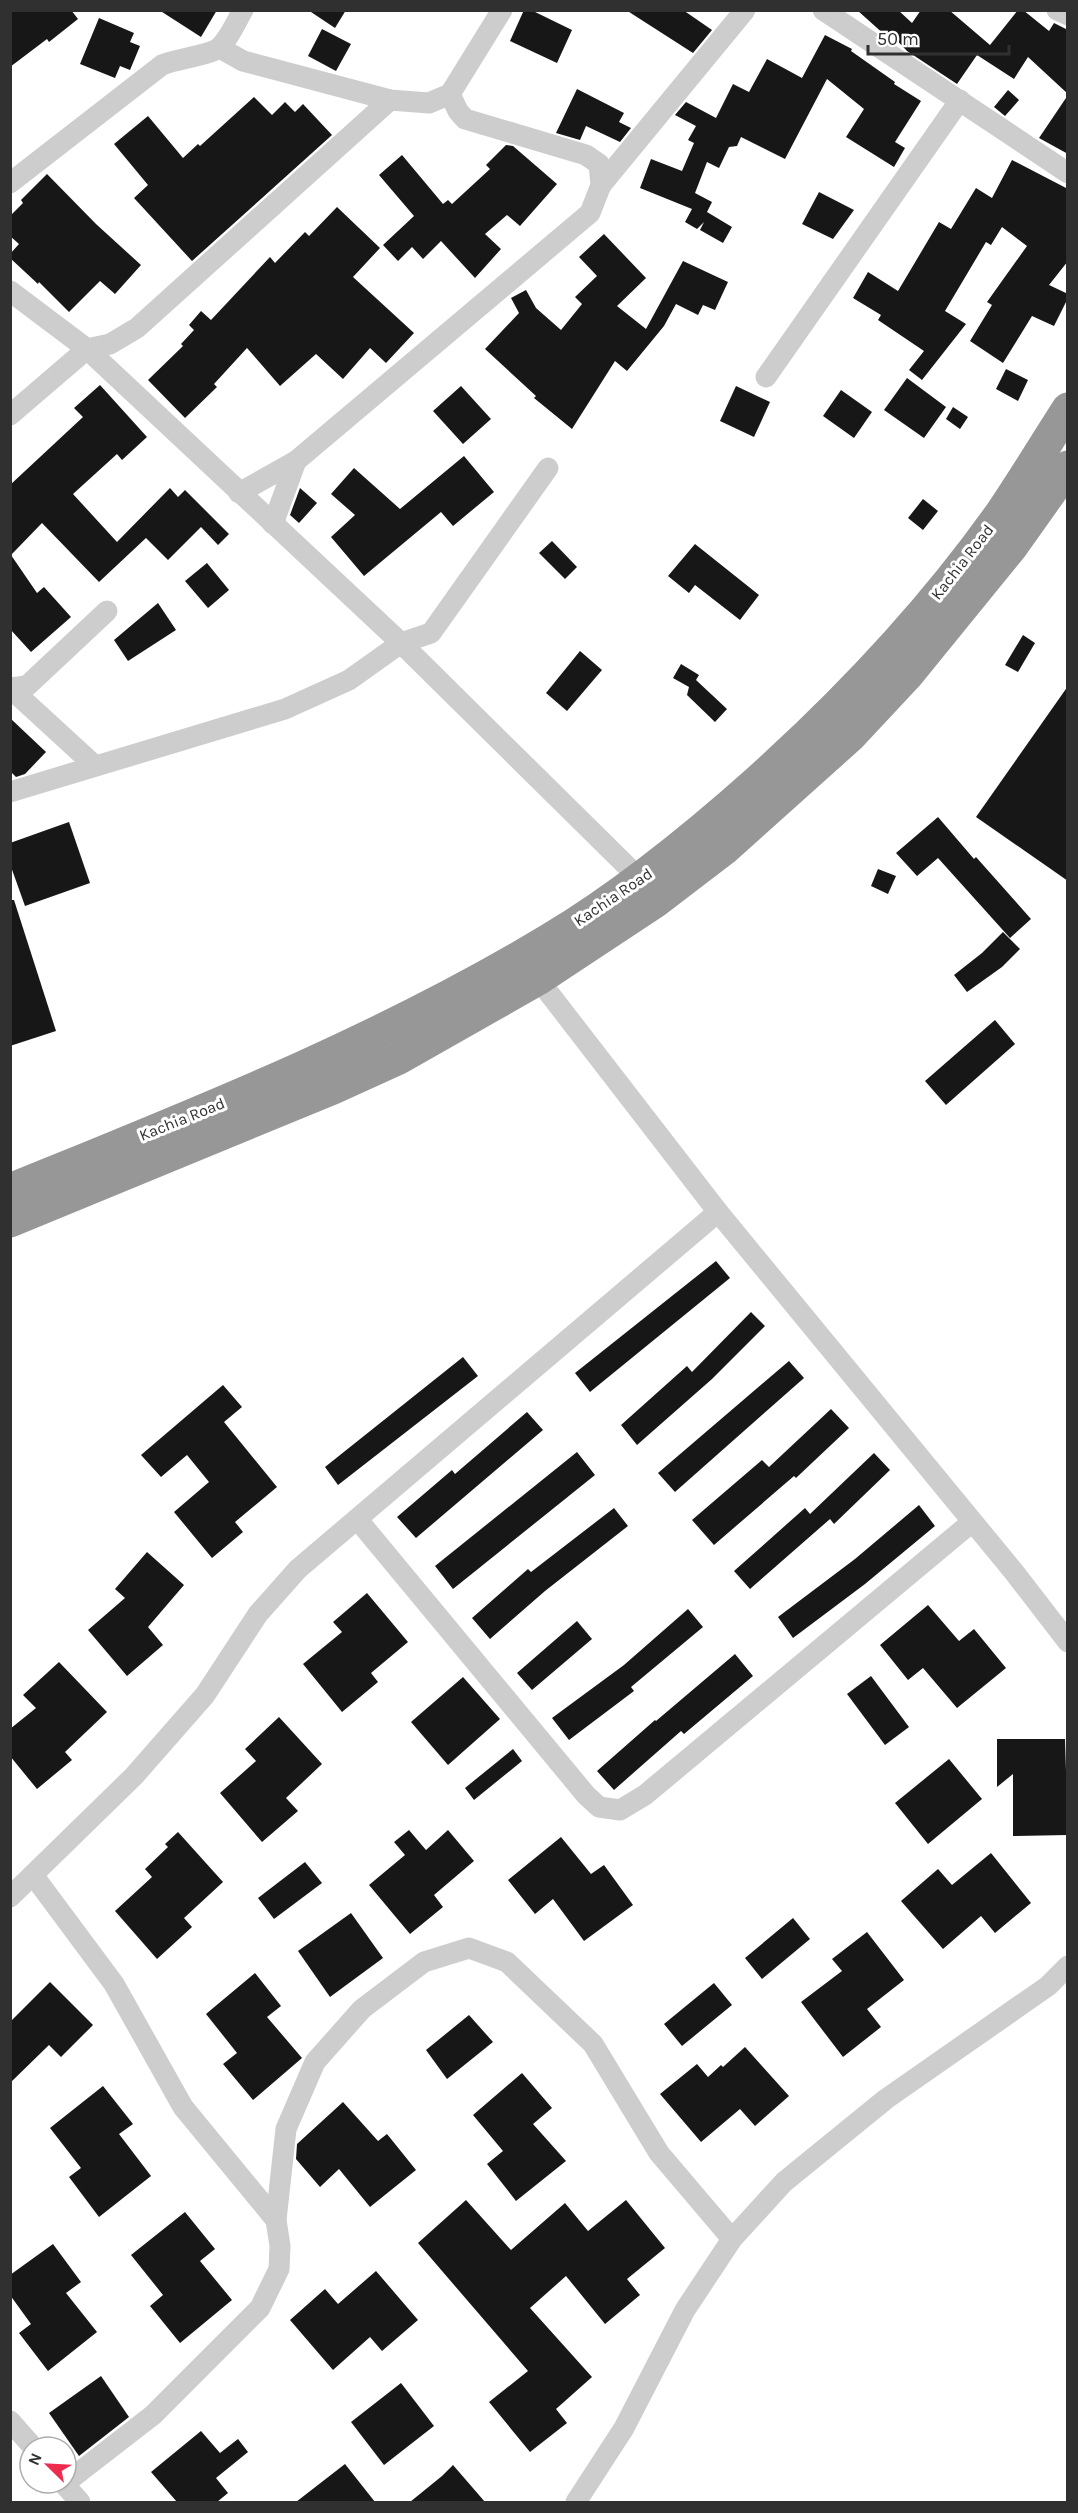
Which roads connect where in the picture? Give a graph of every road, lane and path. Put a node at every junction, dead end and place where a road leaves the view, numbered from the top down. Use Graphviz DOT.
graph roads {
  1 [pos="243,10"];
  2 [pos="502,10"];
  3 [pos="745,10"];
  4 [pos="823,10"];
  5 [pos="1057,10"];
  6 [pos="1068,15"];
  7 [pos="220,48"];
  8 [pos="450,94"];
  9 [pos="390,100"];
  10 [pos="960,100"];
  11 [pos="1068,173"];
  12 [pos="10,183"];
  13 [pos="601,185"];
  14 [pos="10,291"];
  15 [pos="87,349"];
  16 [pos="766,377"];
  17 [pos="1068,409"];
  18 [pos="10,415"];
  19 [pos="296,461"];
  20 [pos="1068,467"];
  21 [pos="548,468"];
  22 [pos="239,493"];
  23 [pos="273,524"];
  24 [pos="107,610"];
  25 [pos="401,643"];
  26 [pos="10,688"];
  27 [pos="94,765"];
  28 [pos="10,792"];
  29 [pos="639,879"];
  30 [pos="538,979"];
  31 [pos="10,1190"];
  32 [pos="718,1212"];
  33 [pos="10,1221"];
  34 [pos="358,1520"];
  35 [pos="972,1522"];
  36 [pos="1068,1642"];
  37 [pos="33,1875"];
  38 [pos="10,1897"];
  39 [pos="1068,1966"];
  40 [pos="276,2220"];
  41 [pos="732,2239"];
  42 [pos="10,2421"];
  43 [pos="22,2435"];
  44 [pos="78,2473"];
  45 [pos="576,2502"];
  1 -- 7 [label="street"];
  2 -- 8 [label="street"];
  3 -- 13 [label="street"];
  4 -- 10 [label="street"];
  5 -- 6 [label="street"];
  7 -- 9 [label="street"];
  7 -- 12 [label="street"];
  8 -- 9 [label="street"];
  8 -- 13 [label="street"];
  9 -- 15 [label="street"];
  10 -- 11 [label="street"];
  10 -- 16 [label="street"];
  13 -- 19 [label="street"];
  14 -- 15 [label="street"];
  15 -- 18 [label="street"];
  15 -- 22 [label="street"];
  17 -- 29 [label="highway, Kachia Road"];
  19 -- 22 [label="street"];
  19 -- 23 [label="street"];
  20 -- 30 [label="highway, Kachia Road"];
  21 -- 25 [label="street"];
  22 -- 23 [label="street"];
  23 -- 25 [label="street"];
  24 -- 26 [label="street"];
  25 -- 27 [label="street"];
  25 -- 29 [label="street"];
  26 -- 27 [label="street"];
  27 -- 28 [label="street"];
  29 -- 31 [label="highway, Kachia Road"];
  30 -- 32 [label="street"];
  30 -- 33 [label="highway, Kachia Road"];
  32 -- 34 [label="street"];
  32 -- 35 [label="street"];
  34 -- 35 [label="street"];
  34 -- 37 [label="street"];
  35 -- 36 [label="street"];
  37 -- 38 [label="street"];
  37 -- 40 [label="street"];
  39 -- 41 [label="street"];
  40 -- 41 [label="street"];
  40 -- 44 [label="street"];
  41 -- 45 [label="street"];
  42 -- 43 [label="street"];
}
